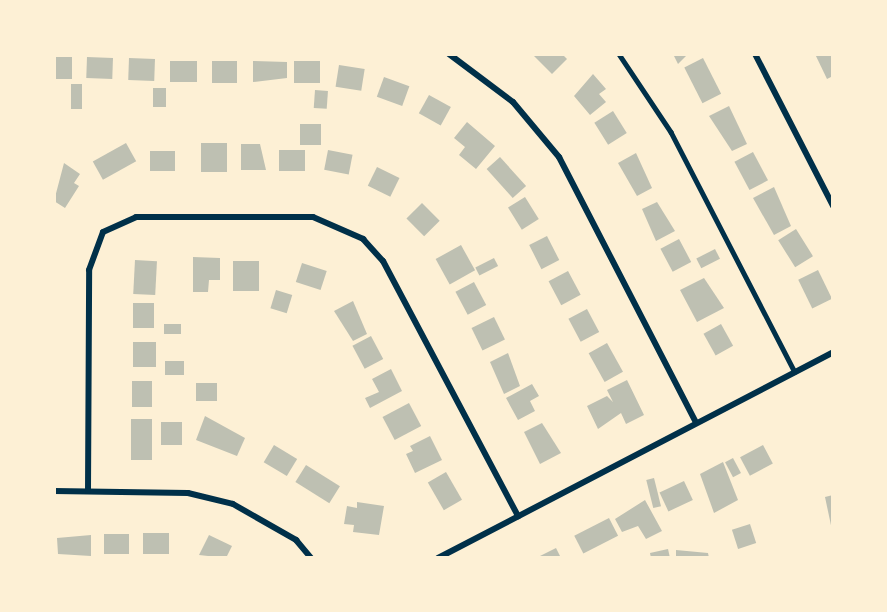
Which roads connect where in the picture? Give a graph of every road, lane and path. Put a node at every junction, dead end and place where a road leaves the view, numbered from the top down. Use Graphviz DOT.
graph roads {
  1 [pos="449,54"];
  2 [pos="620,54"];
  3 [pos="755,54"];
  4 [pos="833,206"];
  5 [pos="833,352"];
  6 [pos="795,372"];
  7 [pos="696,422"];
  8 [pos="54,491"];
  9 [pos="88,491"];
  10 [pos="518,516"];
  11 [pos="311,558"];
  12 [pos="438,558"];
  1 -- 7 [label="street"];
  2 -- 6 [label="lane"];
  3 -- 4 [label="street"];
  5 -- 6 [label="street"];
  6 -- 7 [label="street"];
  7 -- 10 [label="street"];
  8 -- 9 [label="street"];
  9 -- 10 [label="street"];
  9 -- 11 [label="street"];
  10 -- 12 [label="street"];
}
